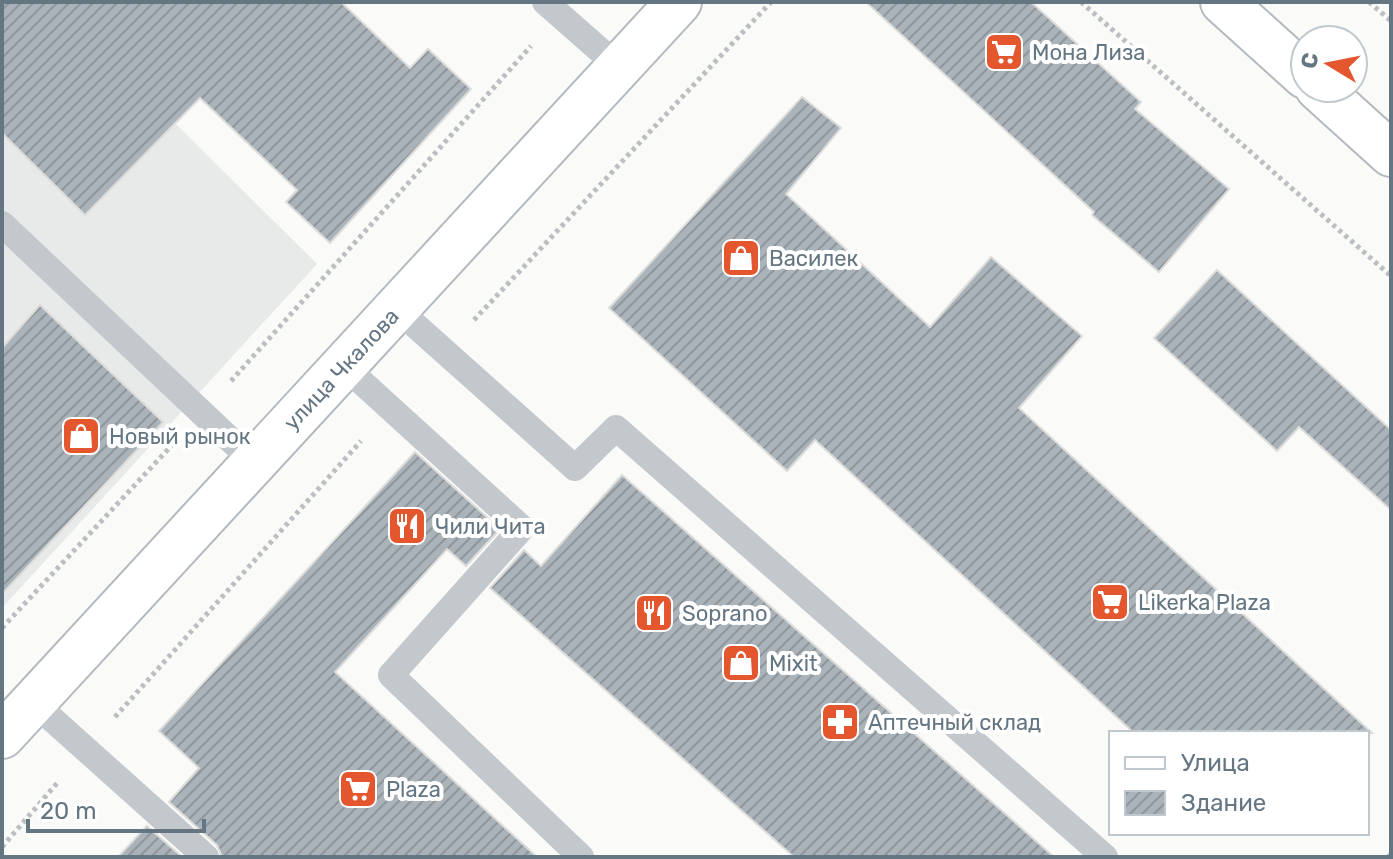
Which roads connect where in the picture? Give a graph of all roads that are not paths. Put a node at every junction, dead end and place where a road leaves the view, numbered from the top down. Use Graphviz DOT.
graph roads {
  1 [pos="679,2"];
  2 [pos="1223,2"];
  3 [pos="552,8"];
  4 [pos="1289,62"];
  5 [pos="619,67"];
  6 [pos="1336,104"];
  7 [pos="1391,154"];
  8 [pos="2,224"];
  9 [pos="397,309"];
  10 [pos="344,366"];
  11 [pos="255,463"];
  12 [pos="33,702"];
  13 [pos="2,736"];
  14 [pos="206,857"];
  15 [pos="581,857"];
  16 [pos="1105,857"];
  1 -- 5 [label="main road, улица Чкалова"];
  2 -- 4 [label="main road"];
  3 -- 5 [label="lane"];
  5 -- 9 [label="main road, улица Чкалова"];
  6 -- 7 [label="main road"];
  8 -- 11 [label="lane"];
  9 -- 10 [label="main road, улица Чкалова"];
  9 -- 16 [label="lane"];
  10 -- 11 [label="main road, улица Чкалова"];
  10 -- 15 [label="lane"];
  11 -- 12 [label="main road, улица Чкалова"];
  12 -- 13 [label="main road, улица Чкалова"];
  12 -- 14 [label="lane"];
}
